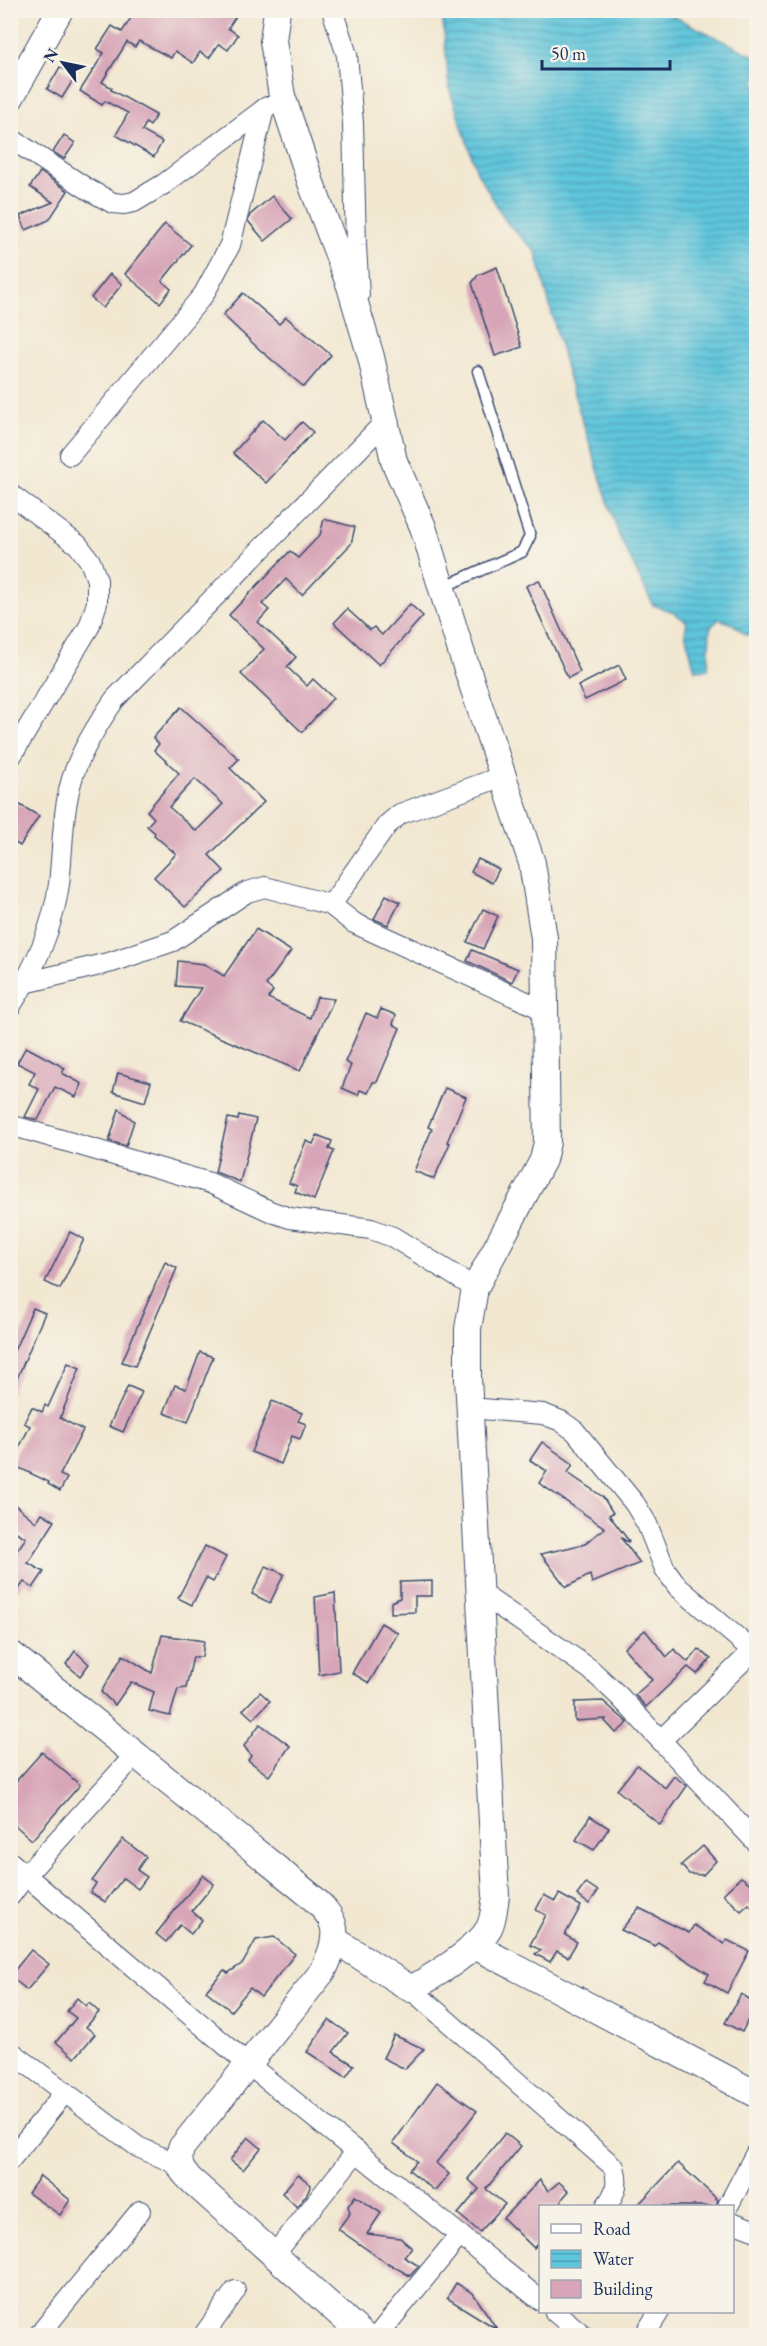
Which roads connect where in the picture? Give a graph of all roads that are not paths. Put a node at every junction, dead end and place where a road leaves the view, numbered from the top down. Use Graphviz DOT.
graph roads {
  1 [pos="60,10"];
  2 [pos="277,10"];
  3 [pos="332,10"];
  4 [pos="10,99"];
  5 [pos="273,103"];
  6 [pos="10,138"];
  7 [pos="362,325"];
  8 [pos="478,371"];
  9 [pos="385,422"];
  10 [pos="70,455"];
  11 [pos="10,494"];
  12 [pos="443,587"];
  13 [pos="10,758"];
  14 [pos="503,776"];
  15 [pos="331,905"];
  16 [pos="25,983"];
  17 [pos="10,1006"];
  18 [pos="544,1010"];
  19 [pos="10,1125"];
  20 [pos="475,1288"];
  21 [pos="469,1408"];
  22 [pos="479,1593"];
  23 [pos="755,1649"];
  24 [pos="10,1653"];
  25 [pos="661,1740"];
  26 [pos="136,1754"];
  27 [pos="753,1831"];
  28 [pos="10,1862"];
  29 [pos="26,1875"];
  30 [pos="10,1896"];
  31 [pos="335,1940"];
  32 [pos="473,1945"];
  33 [pos="411,1989"];
  34 [pos="10,2051"];
  35 [pos="249,2065"];
  36 [pos="65,2092"];
  37 [pos="756,2094"];
  38 [pos="357,2151"];
  39 [pos="756,2153"];
  40 [pos="10,2160"];
  41 [pos="179,2164"];
  42 [pos="607,2205"];
  43 [pos="729,2205"];
  44 [pos="140,2211"];
  45 [pos="734,2223"];
  46 [pos="756,2231"];
  47 [pos="460,2235"];
  48 [pos="274,2255"];
  49 [pos="235,2291"];
  50 [pos="539,2296"];
  51 [pos="556,2313"];
  52 [pos="658,2313"];
  53 [pos="38,2336"];
  54 [pos="203,2336"];
  55 [pos="364,2336"];
  56 [pos="377,2336"];
  57 [pos="585,2336"];
  58 [pos="644,2336"];
  1 -- 4 [label="street"];
  2 -- 5 [label="street"];
  3 -- 7 [label="street"];
  5 -- 6 [label="street"];
  5 -- 7 [label="street"];
  5 -- 10 [label="street"];
  7 -- 9 [label="street"];
  8 -- 12 [label="lane"];
  9 -- 12 [label="street"];
  9 -- 16 [label="street"];
  11 -- 13 [label="street"];
  12 -- 14 [label="street"];
  14 -- 15 [label="street"];
  14 -- 18 [label="street"];
  15 -- 16 [label="street"];
  15 -- 18 [label="street"];
  16 -- 17 [label="street"];
  18 -- 20 [label="street"];
  19 -- 20 [label="street"];
  20 -- 21 [label="street"];
  21 -- 22 [label="street"];
  21 -- 23 [label="street"];
  22 -- 25 [label="street"];
  22 -- 32 [label="street"];
  23 -- 25 [label="street"];
  24 -- 26 [label="street"];
  25 -- 27 [label="street"];
  26 -- 29 [label="street"];
  26 -- 31 [label="street"];
  28 -- 29 [label="street"];
  29 -- 30 [label="street"];
  29 -- 35 [label="street"];
  31 -- 33 [label="street"];
  31 -- 35 [label="street"];
  32 -- 33 [label="street"];
  32 -- 37 [label="street"];
  33 -- 42 [label="street"];
  34 -- 36 [label="street"];
  35 -- 38 [label="street"];
  35 -- 41 [label="street"];
  36 -- 40 [label="street"];
  36 -- 41 [label="street"];
  38 -- 47 [label="street"];
  38 -- 48 [label="street"];
  39 -- 43 [label="street"];
  41 -- 48 [label="street"];
  44 -- 53 [label="street"];
  45 -- 46 [label="street"];
  47 -- 50 [label="street"];
  47 -- 56 [label="street"];
  48 -- 55 [label="street"];
  49 -- 54 [label="street"];
  51 -- 57 [label="street"];
  52 -- 58 [label="street"];
}
